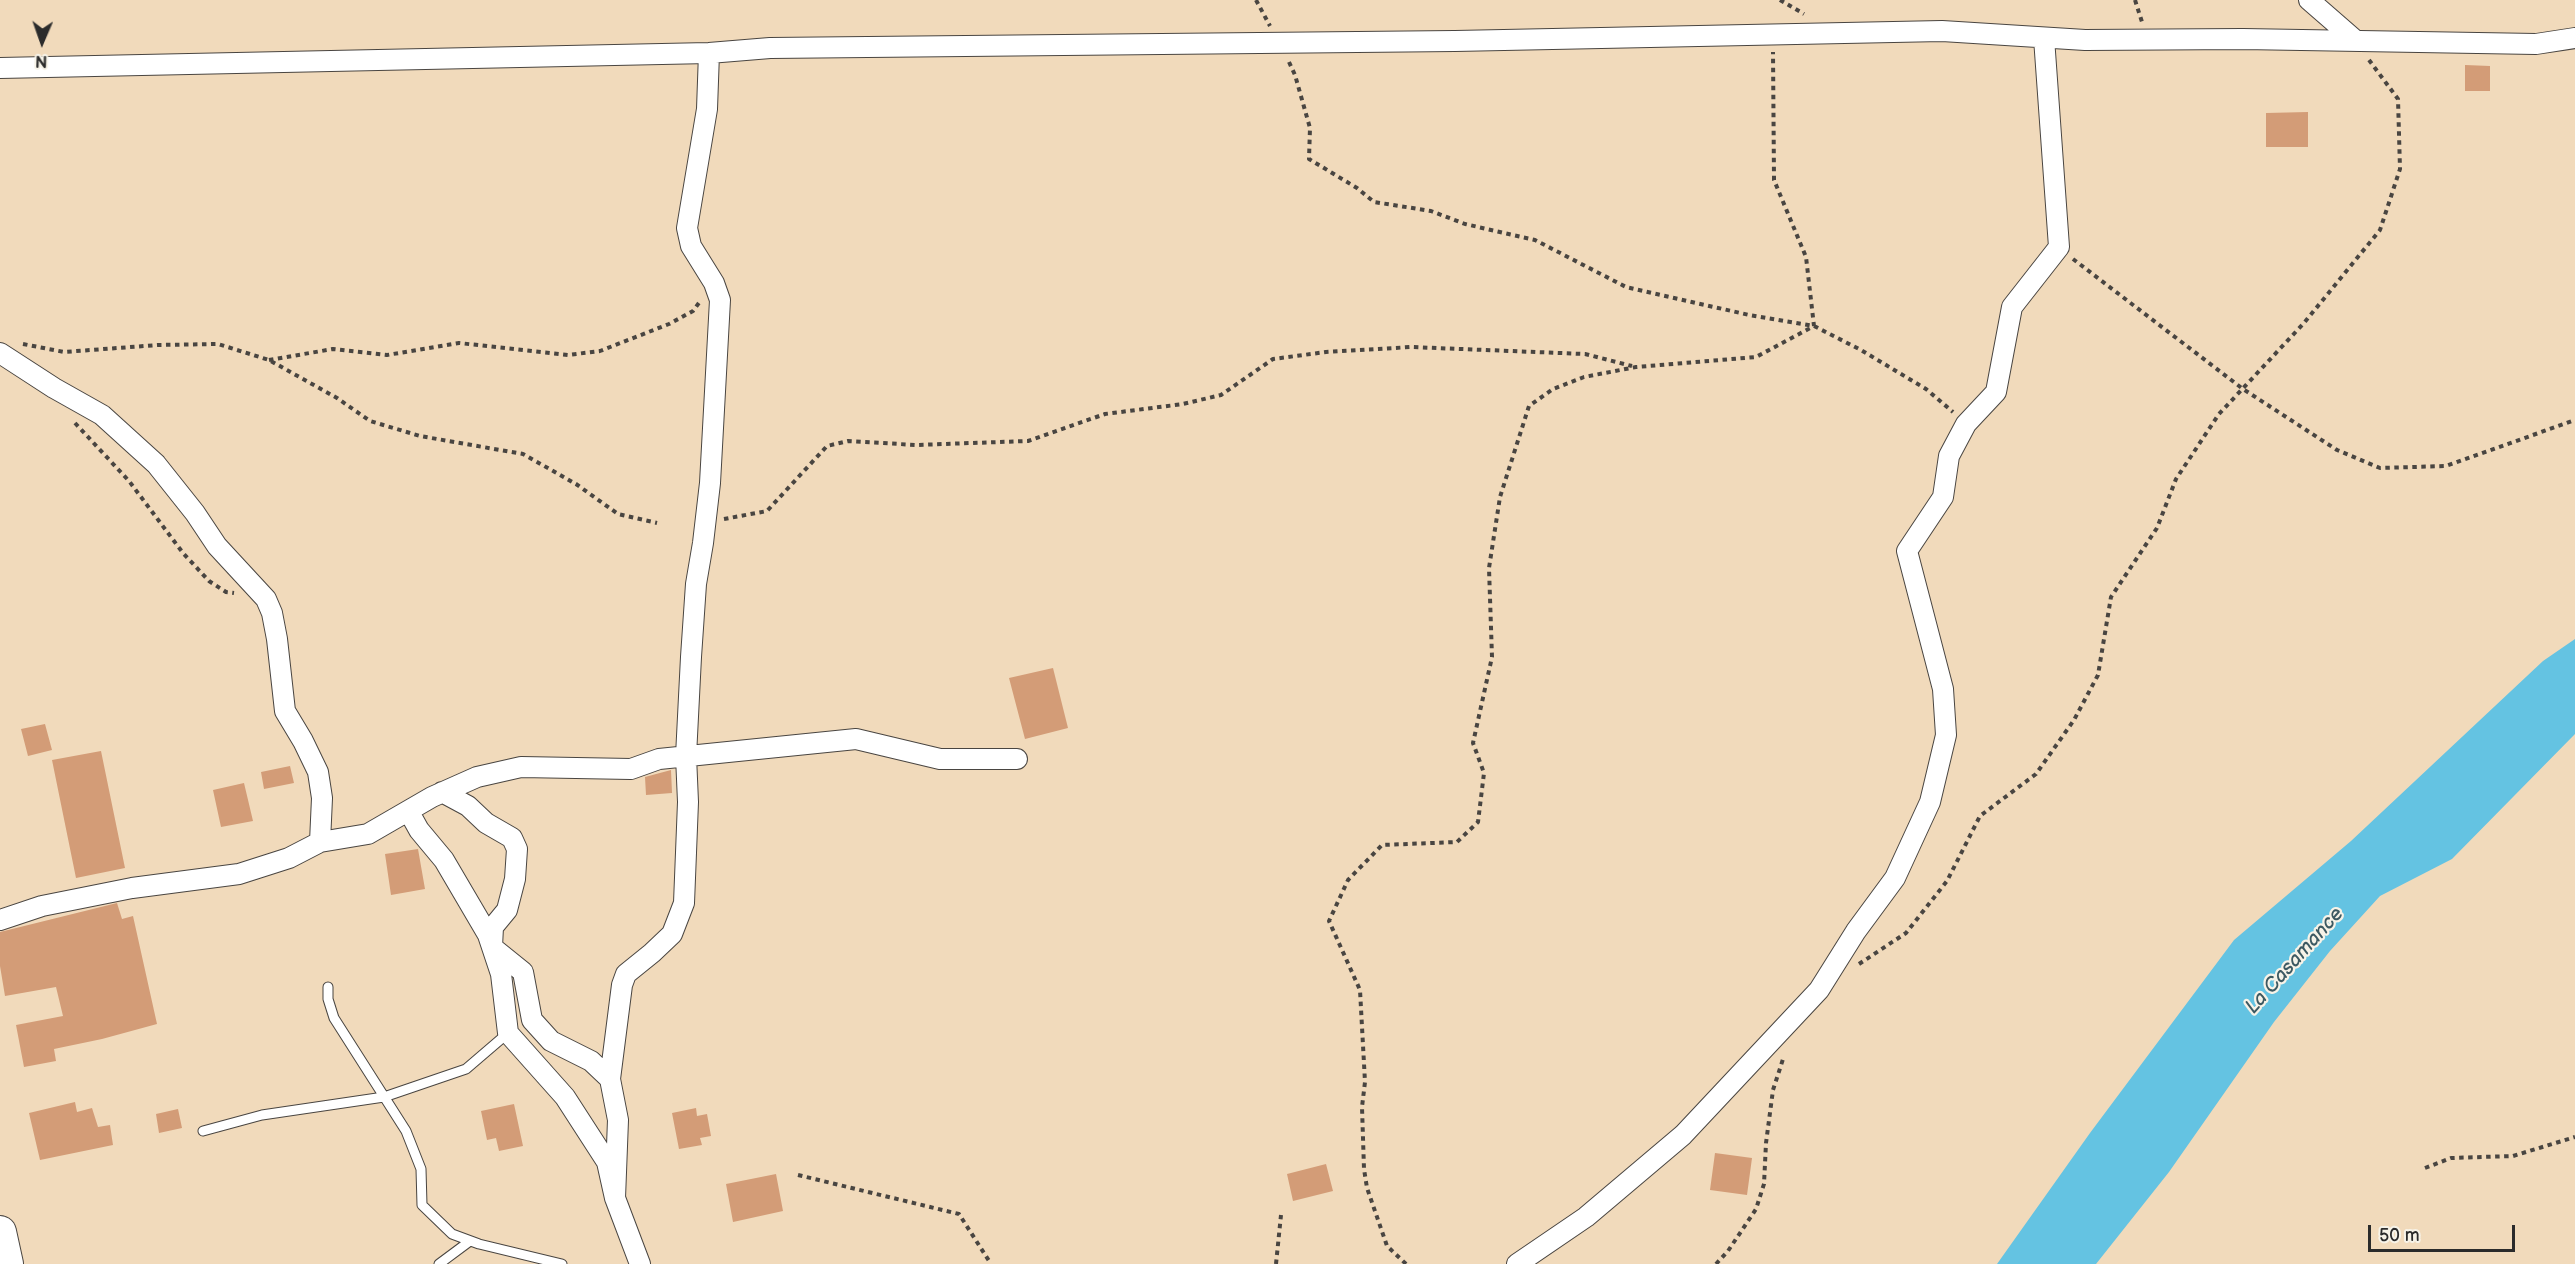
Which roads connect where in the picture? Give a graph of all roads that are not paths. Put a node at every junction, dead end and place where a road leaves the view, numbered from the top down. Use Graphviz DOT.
graph roads {
  1 [pos="2309,0"];
  2 [pos="2044,38"];
  3 [pos="2575,38"];
  4 [pos="2355,40"];
  5 [pos="710,53"];
  6 [pos="0,68"];
  7 [pos="0,353"];
  8 [pos="686,756"];
  9 [pos="1017,759"];
  10 [pos="442,792"];
  11 [pos="409,812"];
  12 [pos="320,842"];
  13 [pos="0,920"];
  14 [pos="492,948"];
  15 [pos="328,987"];
  16 [pos="508,1033"];
  17 [pos="610,1079"];
  18 [pos="384,1097"];
  19 [pos="203,1131"];
  20 [pos="615,1198"];
  21 [pos="0,1232"];
  22 [pos="470,1241"];
  23 [pos="7,1264"];
  24 [pos="439,1264"];
  25 [pos="562,1264"];
  26 [pos="640,1264"];
  27 [pos="1517,1264"];
  1 -- 4 [label="street"];
  2 -- 4 [label="street"];
  2 -- 5 [label="street"];
  2 -- 27 [label="street"];
  3 -- 4 [label="street"];
  5 -- 6 [label="street"];
  5 -- 8 [label="street"];
  7 -- 12 [label="street"];
  8 -- 9 [label="street"];
  8 -- 10 [label="street"];
  8 -- 17 [label="street"];
  10 -- 11 [label="street"];
  10 -- 14 [label="street"];
  11 -- 12 [label="street"];
  11 -- 14 [label="street"];
  12 -- 13 [label="street"];
  14 -- 16 [label="street"];
  14 -- 17 [label="street"];
  15 -- 18 [label="lane"];
  16 -- 18 [label="lane"];
  16 -- 20 [label="street"];
  17 -- 20 [label="street"];
  18 -- 19 [label="lane"];
  18 -- 22 [label="lane"];
  20 -- 26 [label="street"];
  21 -- 23 [label="main road"];
  22 -- 24 [label="lane"];
  22 -- 25 [label="lane"];
}
